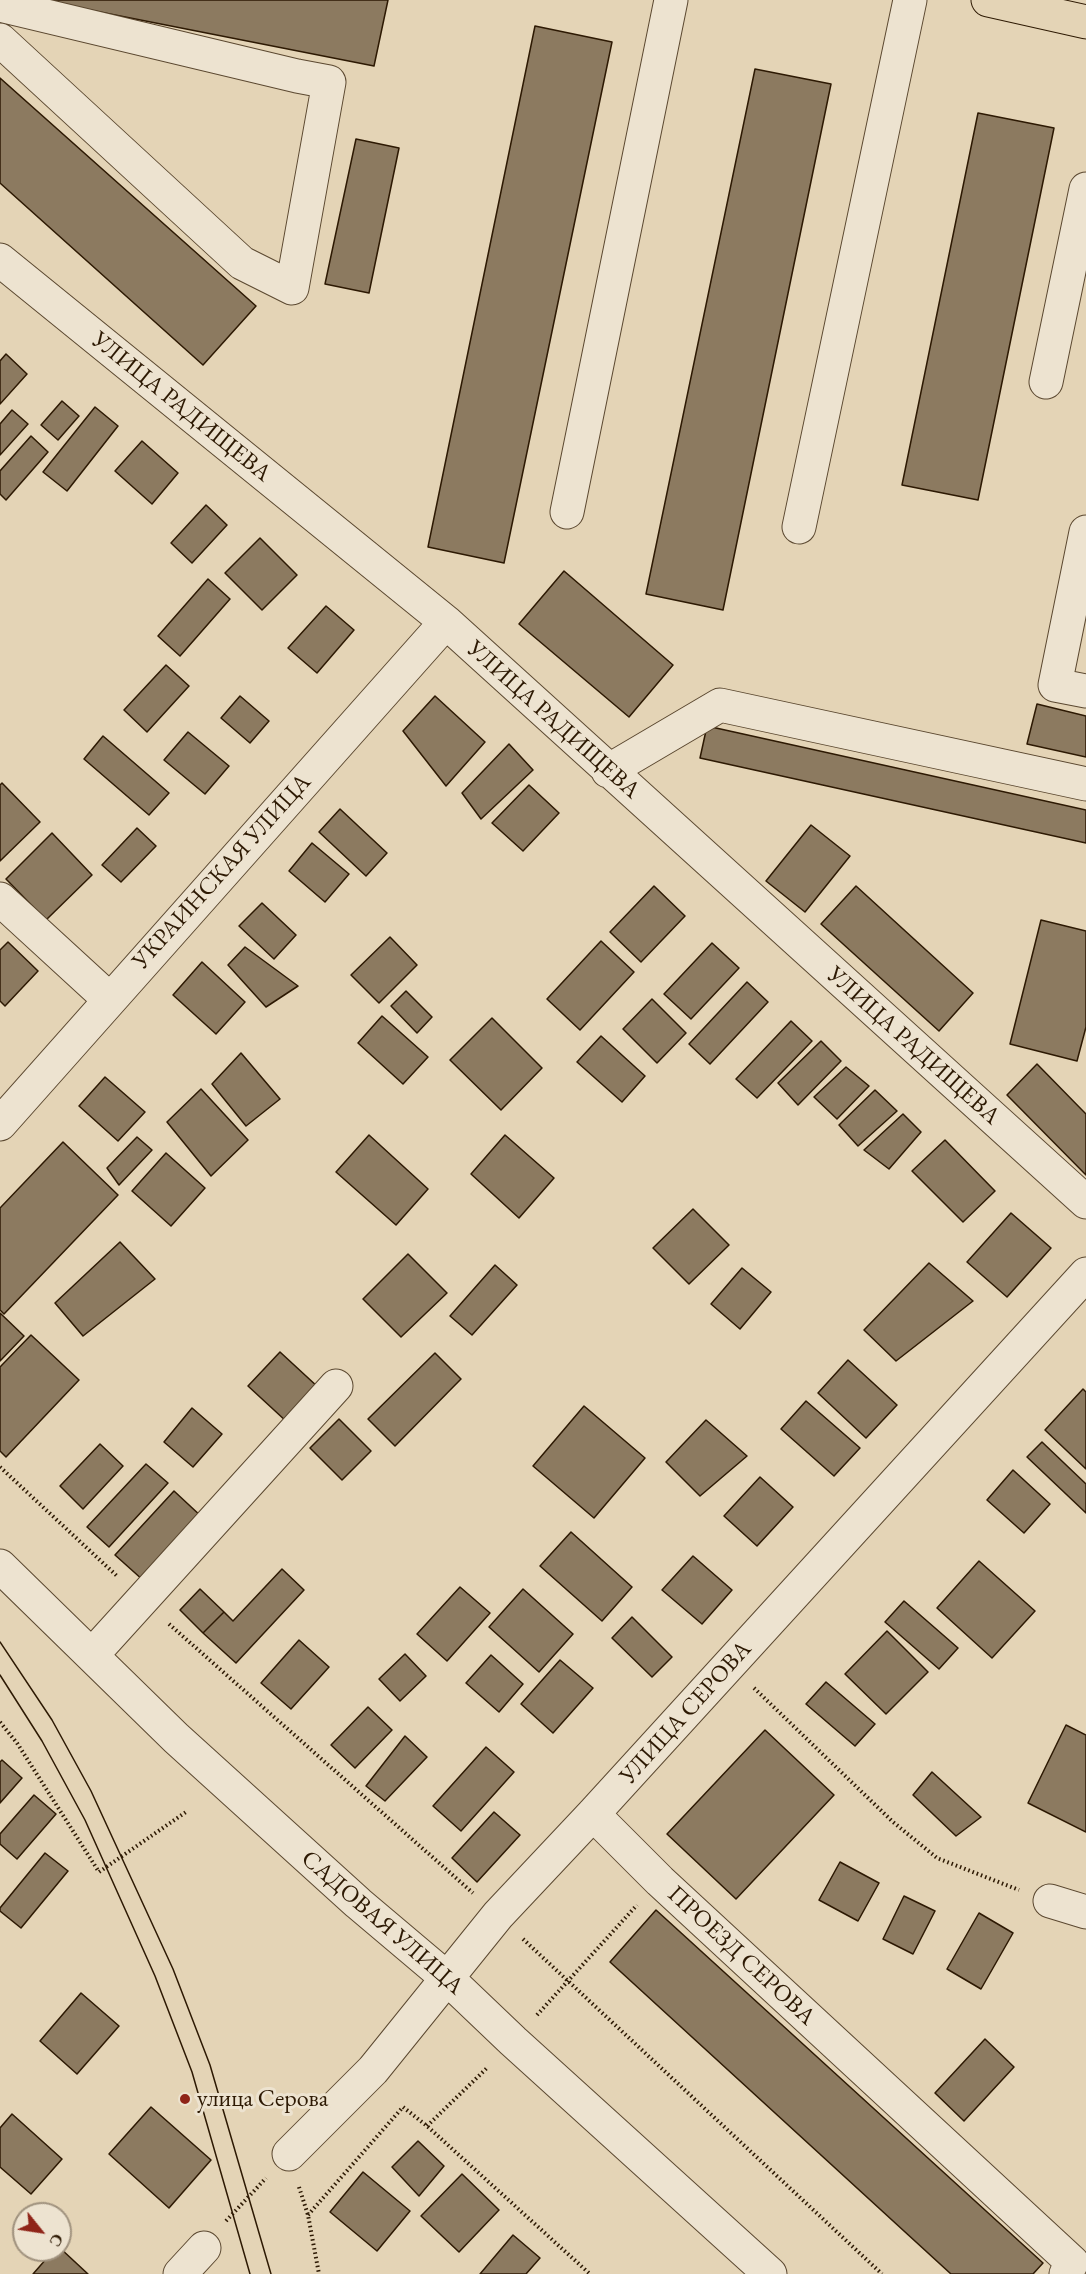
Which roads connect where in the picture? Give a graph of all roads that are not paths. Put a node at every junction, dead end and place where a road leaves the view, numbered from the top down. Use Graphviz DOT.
graph roads {
  1 [pos="671,0"];
  2 [pos="910,0"];
  3 [pos="988,0"];
  4 [pos="0,5"];
  5 [pos="1086,22"];
  6 [pos="0,40"];
  7 [pos="1086,189"];
  8 [pos="1081,238"];
  9 [pos="0,260"];
  10 [pos="1046,381"];
  11 [pos="567,512"];
  12 [pos="799,528"];
  13 [pos="1086,532"];
  14 [pos="446,622"];
  15 [pos="1086,691"];
  16 [pos="608,771"];
  17 [pos="1086,784"];
  18 [pos="0,899"];
  19 [pos="109,999"];
  20 [pos="0,1124"];
  21 [pos="1086,1202"];
  22 [pos="1086,1274"];
  23 [pos="336,1386"];
  24 [pos="0,1566"];
  25 [pos="92,1655"];
  26 [pos="594,1814"];
  27 [pos="1050,1901"];
  28 [pos="1086,1912"];
  29 [pos="448,1978"];
  30 [pos="289,2154"];
  31 [pos="204,2248"];
  32 [pos="180,2274"];
  33 [pos="770,2274"];
  34 [pos="1066,2274"];
  1 -- 11 [label="street"];
  2 -- 12 [label="street"];
  3 -- 5 [label="main road"];
  4 -- 6 [label="street"];
  7 -- 8 [label="street"];
  8 -- 10 [label="street"];
  9 -- 14 [label="street, УЛИЦА РАДИЩЕВА"];
  13 -- 15 [label="street"];
  14 -- 16 [label="street, УЛИЦА РАДИЩЕВА"];
  14 -- 19 [label="street, УКРАИНСКАЯ УЛИЦА"];
  16 -- 17 [label="street"];
  16 -- 21 [label="street, УЛИЦА РАДИЩЕВА"];
  18 -- 19 [label="street"];
  19 -- 20 [label="street, УКРАИНСКАЯ УЛИЦА"];
  22 -- 26 [label="street, УЛИЦА СЕРОВА"];
  23 -- 25 [label="street"];
  24 -- 25 [label="street, САДОВАЯ УЛИЦА"];
  25 -- 29 [label="street, САДОВАЯ УЛИЦА"];
  26 -- 29 [label="street, УЛИЦА СЕРОВА"];
  26 -- 34 [label="street, ПРОЕЗД СЕРОВА"];
  27 -- 28 [label="street"];
  29 -- 30 [label="street, УЛИЦА СЕРОВА"];
  29 -- 33 [label="street, САДОВАЯ УЛИЦА"];
  31 -- 32 [label="street"];
}
